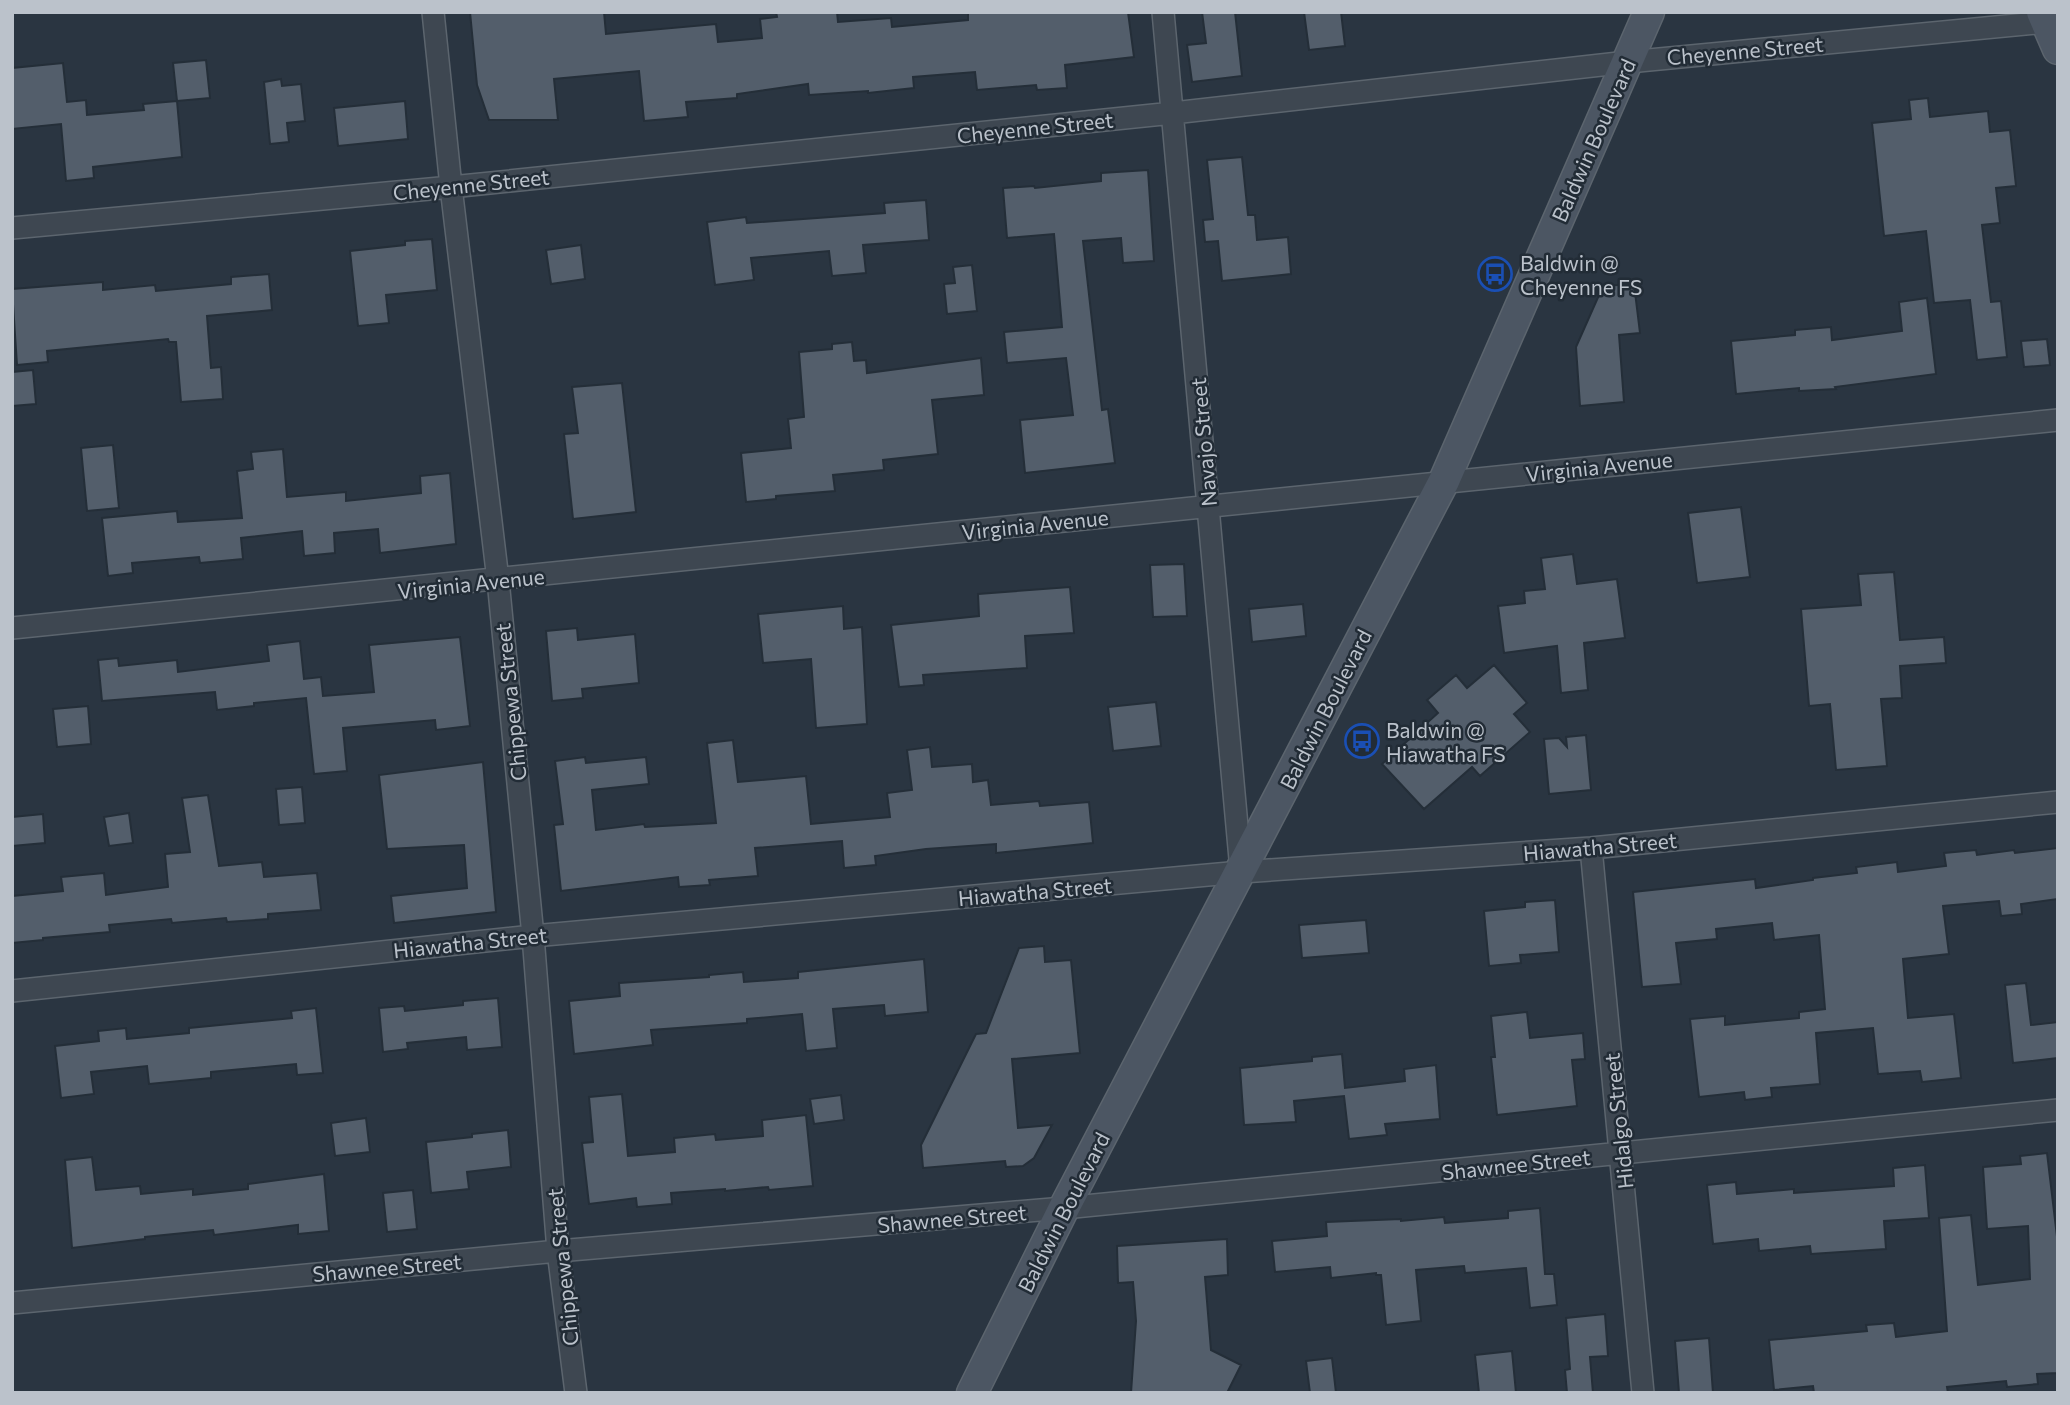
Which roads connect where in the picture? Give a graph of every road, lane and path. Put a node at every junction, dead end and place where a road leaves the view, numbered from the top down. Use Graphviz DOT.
graph roads {
  1 [pos="433,12"];
  2 [pos="1163,12"];
  3 [pos="1649,12"];
  4 [pos="2049,18"];
  5 [pos="2058,50"];
  6 [pos="1628,62"];
  7 [pos="1173,113"];
  8 [pos="451,187"];
  9 [pos="12,228"];
  10 [pos="2058,420"];
  11 [pos="1444,481"];
  12 [pos="1209,506"];
  13 [pos="498,580"];
  14 [pos="12,628"];
  15 [pos="2058,802"];
  16 [pos="1591,848"];
  17 [pos="1241,873"];
  18 [pos="533,936"];
  19 [pos="12,990"];
  20 [pos="2058,1110"];
  21 [pos="1621,1154"];
  22 [pos="1064,1208"];
  23 [pos="558,1251"];
  24 [pos="12,1303"];
  25 [pos="576,1393"];
  26 [pos="972,1393"];
  27 [pos="1643,1393"];
  1 -- 8 [label="street, Chippewa Street"];
  2 -- 7 [label="street, Navajo Street"];
  3 -- 6 [label="main road, Baldwin Boulevard"];
  4 -- 5 [label="main road"];
  4 -- 6 [label="street, Cheyenne Street"];
  6 -- 7 [label="street, Cheyenne Street"];
  6 -- 11 [label="main road, Baldwin Boulevard"];
  7 -- 8 [label="street, Cheyenne Street"];
  7 -- 12 [label="street, Navajo Street"];
  8 -- 9 [label="street, Cheyenne Street"];
  8 -- 13 [label="street, Chippewa Street"];
  10 -- 11 [label="street, Virginia Avenue"];
  11 -- 12 [label="street, Virginia Avenue"];
  11 -- 17 [label="main road, Baldwin Boulevard"];
  12 -- 13 [label="street, Virginia Avenue"];
  12 -- 17 [label="street, Navajo Street"];
  13 -- 14 [label="street, Virginia Avenue"];
  13 -- 18 [label="street, Chippewa Street"];
  15 -- 16 [label="street, Hiawatha Street"];
  16 -- 17 [label="street, Hiawatha Street"];
  16 -- 21 [label="street, Hidalgo Street"];
  17 -- 18 [label="street, Hiawatha Street"];
  17 -- 22 [label="main road, Baldwin Boulevard"];
  18 -- 19 [label="street, Hiawatha Street"];
  18 -- 23 [label="street, Chippewa Street"];
  20 -- 21 [label="street, Shawnee Street"];
  21 -- 22 [label="street, Shawnee Street"];
  21 -- 27 [label="street, Hidalgo Street"];
  22 -- 23 [label="street, Shawnee Street"];
  22 -- 26 [label="main road, Baldwin Boulevard"];
  23 -- 24 [label="street, Shawnee Street"];
  23 -- 25 [label="street, Chippewa Street"];
}
